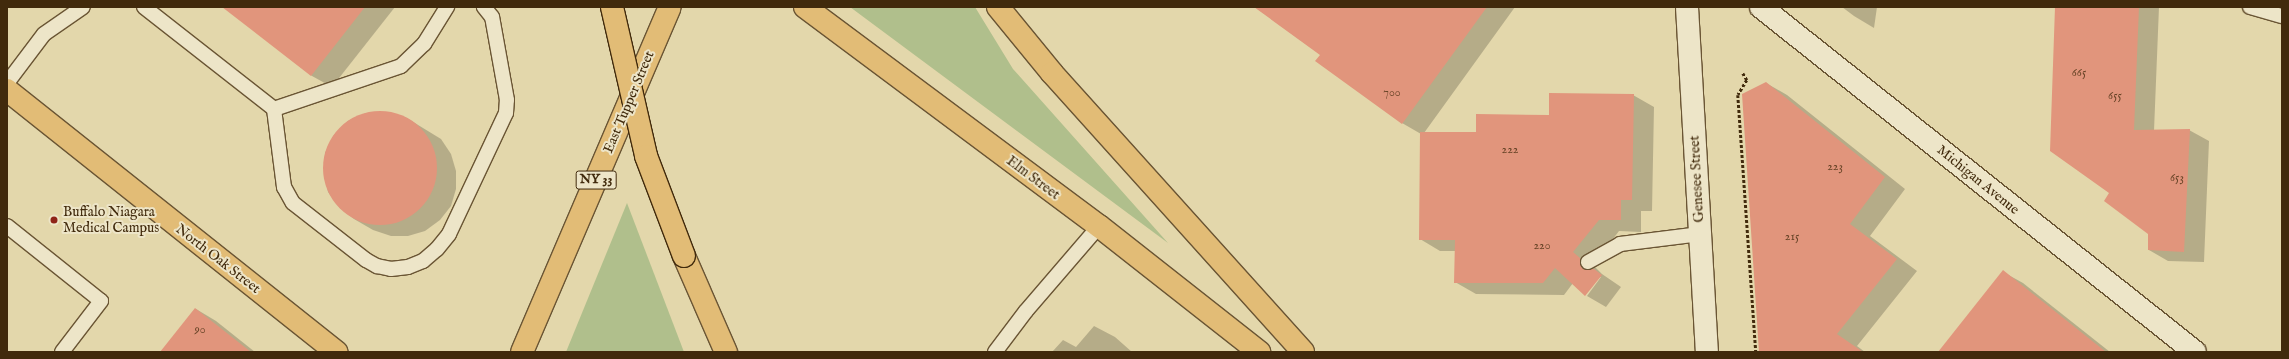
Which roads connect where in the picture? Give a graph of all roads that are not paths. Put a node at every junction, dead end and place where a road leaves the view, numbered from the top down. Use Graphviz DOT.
graph roads {
  1 [pos="83,7"];
  2 [pos="144,7"];
  3 [pos="447,7"];
  4 [pos="484,7"];
  5 [pos="612,7"];
  6 [pos="670,7"];
  7 [pos="805,7"];
  8 [pos="998,7"];
  9 [pos="1687,7"];
  10 [pos="1761,7"];
  11 [pos="2250,7"];
  12 [pos="2282,16"];
  13 [pos="7,83"];
  14 [pos="7,90"];
  15 [pos="274,109"];
  16 [pos="7,226"];
  17 [pos="1099,226"];
  18 [pos="1700,234"];
  19 [pos="1588,262"];
  20 [pos="62,352"];
  21 [pos="336,352"];
  22 [pos="522,352"];
  23 [pos="726,352"];
  24 [pos="995,352"];
  25 [pos="1259,352"];
  26 [pos="1303,352"];
  27 [pos="1707,352"];
  28 [pos="2194,352"];
  1 -- 13 [label="lane"];
  2 -- 15 [label="lane"];
  3 -- 15 [label="lane"];
  4 -- 15 [label="lane"];
  5 -- 23 [label="main road, bridge"];
  6 -- 22 [label="main road, East Tupper Street / NY 33"];
  7 -- 17 [label="main road, Elm Street"];
  8 -- 26 [label="main road"];
  9 -- 18 [label="street, Genesee Street"];
  10 -- 28 [label="street, Michigan Avenue"];
  11 -- 12 [label="lane"];
  14 -- 21 [label="main road, North Oak Street"];
  16 -- 20 [label="lane"];
  17 -- 24 [label="lane"];
  17 -- 25 [label="main road, Elm Street"];
  18 -- 19 [label="lane"];
  18 -- 27 [label="street, Genesee Street"];
}
